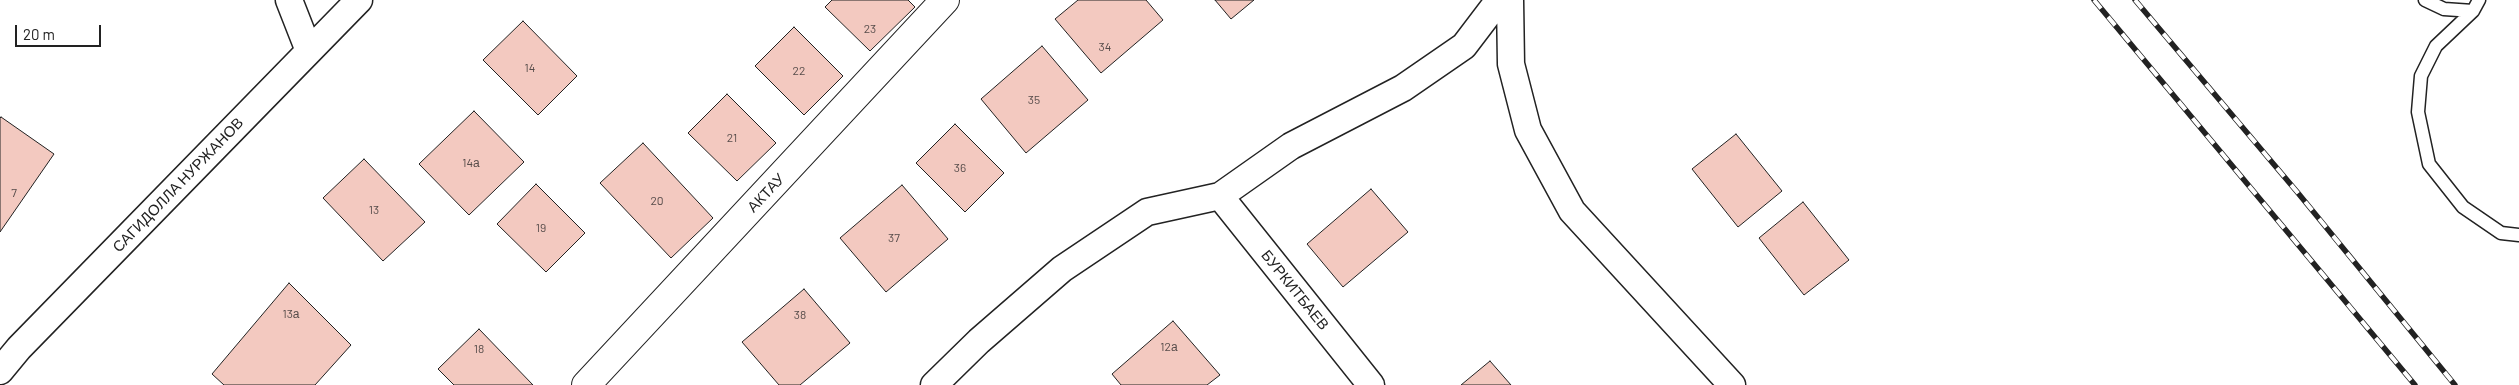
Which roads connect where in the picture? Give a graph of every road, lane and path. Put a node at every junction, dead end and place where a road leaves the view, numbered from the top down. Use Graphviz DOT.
graph roads {
  1 [pos="289,0"];
  2 [pos="359,0"];
  3 [pos="945,0"];
  4 [pos="1500,0"];
  5 [pos="1510,0"];
  6 [pos="2425,0"];
  7 [pos="2476,5"];
  8 [pos="309,51"];
  9 [pos="1220,196"];
  10 [pos="2519,235"];
  11 [pos="0,371"];
  12 [pos="588,384"];
  13 [pos="934,385"];
  14 [pos="1371,385"];
  15 [pos="1732,385"];
  1 -- 8 [label="street"];
  2 -- 8 [label="street, САГИДОЛЛА НУРЖАНОВ"];
  3 -- 12 [label="street, АКТАУ"];
  4 -- 9 [label="street"];
  5 -- 15 [label="street"];
  6 -- 7 [label="lane"];
  7 -- 10 [label="lane"];
  8 -- 11 [label="street, САГИДОЛЛА НУРЖАНОВ"];
  9 -- 13 [label="street"];
  9 -- 14 [label="street, БУРКИТБАЕВ"];
}
